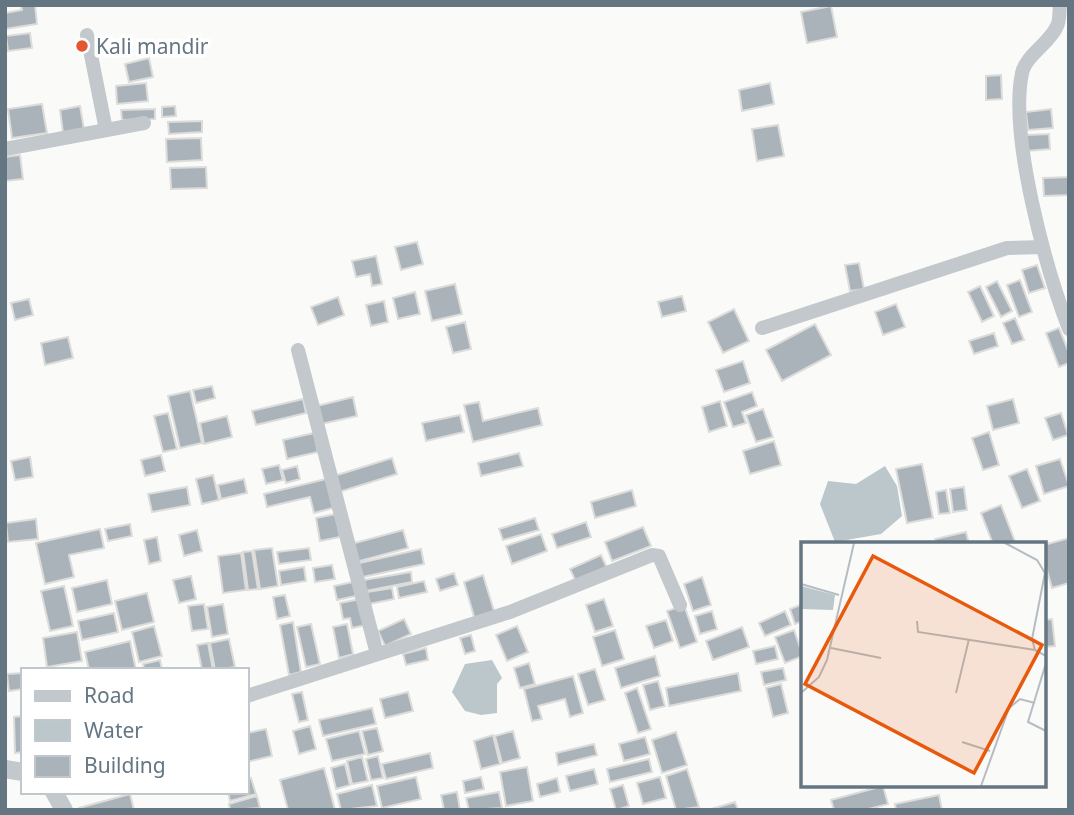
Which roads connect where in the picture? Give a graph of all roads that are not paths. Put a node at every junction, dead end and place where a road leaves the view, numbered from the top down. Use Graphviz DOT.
graph roads {
  1 [pos="1060,5"];
  2 [pos="87,35"];
  3 [pos="144,123"];
  4 [pos="106,130"];
  5 [pos="5,149"];
  6 [pos="1043,247"];
  7 [pos="762,328"];
  8 [pos="1069,329"];
  9 [pos="298,350"];
  10 [pos="680,605"];
  11 [pos="377,654"];
  12 [pos="248,696"];
  13 [pos="55,794"];
  14 [pos="64,810"];
  1 -- 6 [label="street"];
  2 -- 4 [label="street"];
  3 -- 4 [label="street"];
  4 -- 5 [label="street"];
  6 -- 7 [label="street"];
  6 -- 8 [label="street"];
  9 -- 11 [label="street"];
  10 -- 11 [label="street"];
  11 -- 12 [label="street"];
  13 -- 14 [label="street"];
}
